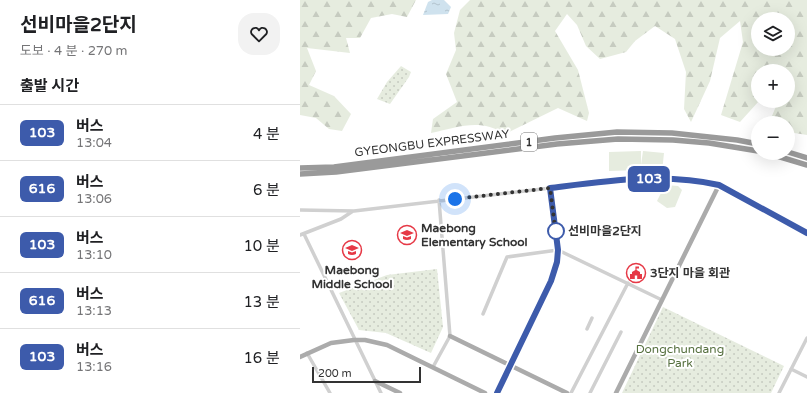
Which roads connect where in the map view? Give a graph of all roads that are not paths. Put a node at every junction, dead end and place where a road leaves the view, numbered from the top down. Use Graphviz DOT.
graph roads {
  1 [pos="751,143"];
  2 [pos="751,150"];
  3 [pos="795,154"];
  4 [pos="807,158"];
  5 [pos="792,160"];
  6 [pos="807,164"];
  7 [pos="300,168"];
  8 [pos="300,174"];
  9 [pos="719,185"];
  10 [pos="550,188"];
  11 [pos="439,200"];
  12 [pos="300,210"];
  13 [pos="354,211"];
  14 [pos="807,233"];
  15 [pos="302,235"];
  16 [pos="558,250"];
  17 [pos="628,283"];
  18 [pos="662,300"];
  19 [pos="483,314"];
  20 [pos="592,318"];
  21 [pos="586,329"];
  22 [pos="621,332"];
  23 [pos="450,336"];
  24 [pos="807,338"];
  25 [pos="354,340"];
  26 [pos="308,353"];
  27 [pos="300,357"];
  28 [pos="511,366"];
  29 [pos="434,367"];
  30 [pos="792,369"];
  31 [pos="807,377"];
  32 [pos="375,381"];
  33 [pos="330,393"];
  34 [pos="381,393"];
  35 [pos="400,393"];
  36 [pos="485,393"];
  37 [pos="497,393"];
  38 [pos="566,393"];
  39 [pos="571,393"];
  40 [pos="590,393"];
  41 [pos="616,393"];
  42 [pos="779,393"];
  1 -- 7 [label="highway, GYEONGBU EXPRESSWAY / 1"];
  2 -- 8 [label="highway, GYEONGBU EXPRESSWAY / 1"];
  3 -- 4 [label="highway"];
  5 -- 6 [label="highway"];
  9 -- 10 [label="street"];
  9 -- 14 [label="street"];
  9 -- 18 [label="main road"];
  10 -- 11 [label="street"];
  10 -- 16 [label="main road"];
  11 -- 13 [label="street"];
  11 -- 23 [label="street"];
  12 -- 13 [label="street"];
  13 -- 15 [label="street"];
  15 -- 25 [label="street"];
  16 -- 17 [label="street"];
  16 -- 19 [label="street"];
  16 -- 28 [label="main road"];
  17 -- 18 [label="street"];
  17 -- 39 [label="street"];
  18 -- 41 [label="main road"];
  20 -- 21 [label="street"];
  22 -- 40 [label="street"];
  23 -- 28 [label="main road"];
  23 -- 29 [label="street"];
  24 -- 30 [label="street"];
  25 -- 26 [label="main road"];
  25 -- 29 [label="main road"];
  25 -- 32 [label="street"];
  26 -- 27 [label="main road"];
  26 -- 33 [label="street"];
  28 -- 37 [label="main road"];
  28 -- 38 [label="main road"];
  29 -- 36 [label="main road"];
  30 -- 31 [label="street"];
  30 -- 42 [label="street"];
  32 -- 34 [label="street"];
  32 -- 35 [label="main road"];
}
